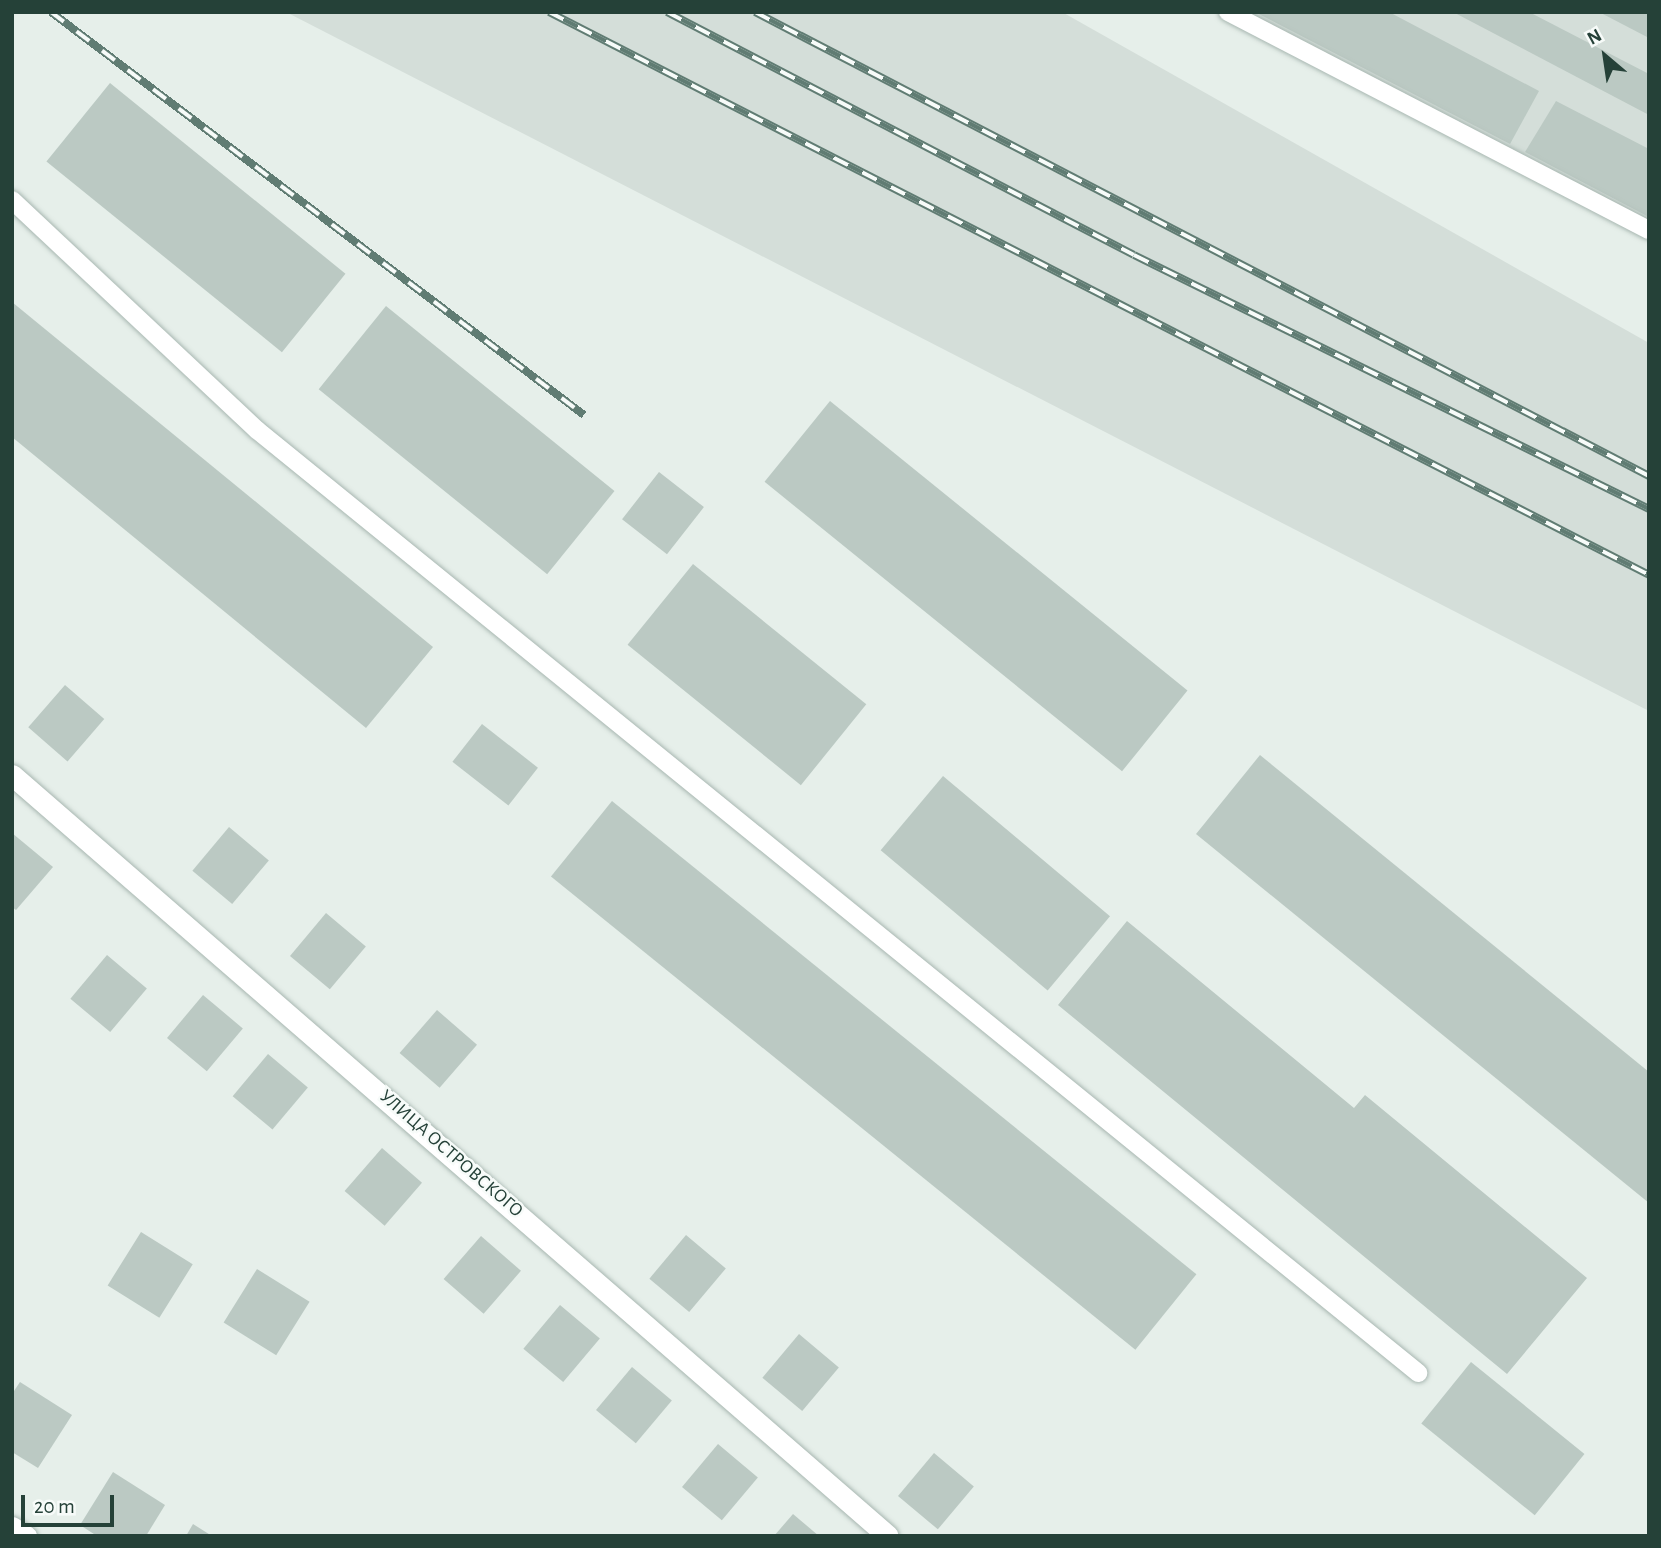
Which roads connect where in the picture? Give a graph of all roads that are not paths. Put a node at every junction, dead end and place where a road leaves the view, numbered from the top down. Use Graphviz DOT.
graph roads {
  1 [pos="1228,12"];
  2 [pos="12,200"];
  3 [pos="1649,230"];
  4 [pos="12,775"];
  5 [pos="1418,1373"];
  6 [pos="12,1527"];
  7 [pos="26,1536"];
  8 [pos="888,1536"];
  1 -- 3 [label="lane"];
  2 -- 5 [label="lane"];
  4 -- 8 [label="street, УЛИЦА ОСТРОВСКОГО"];
  6 -- 7 [label="street"];
}
